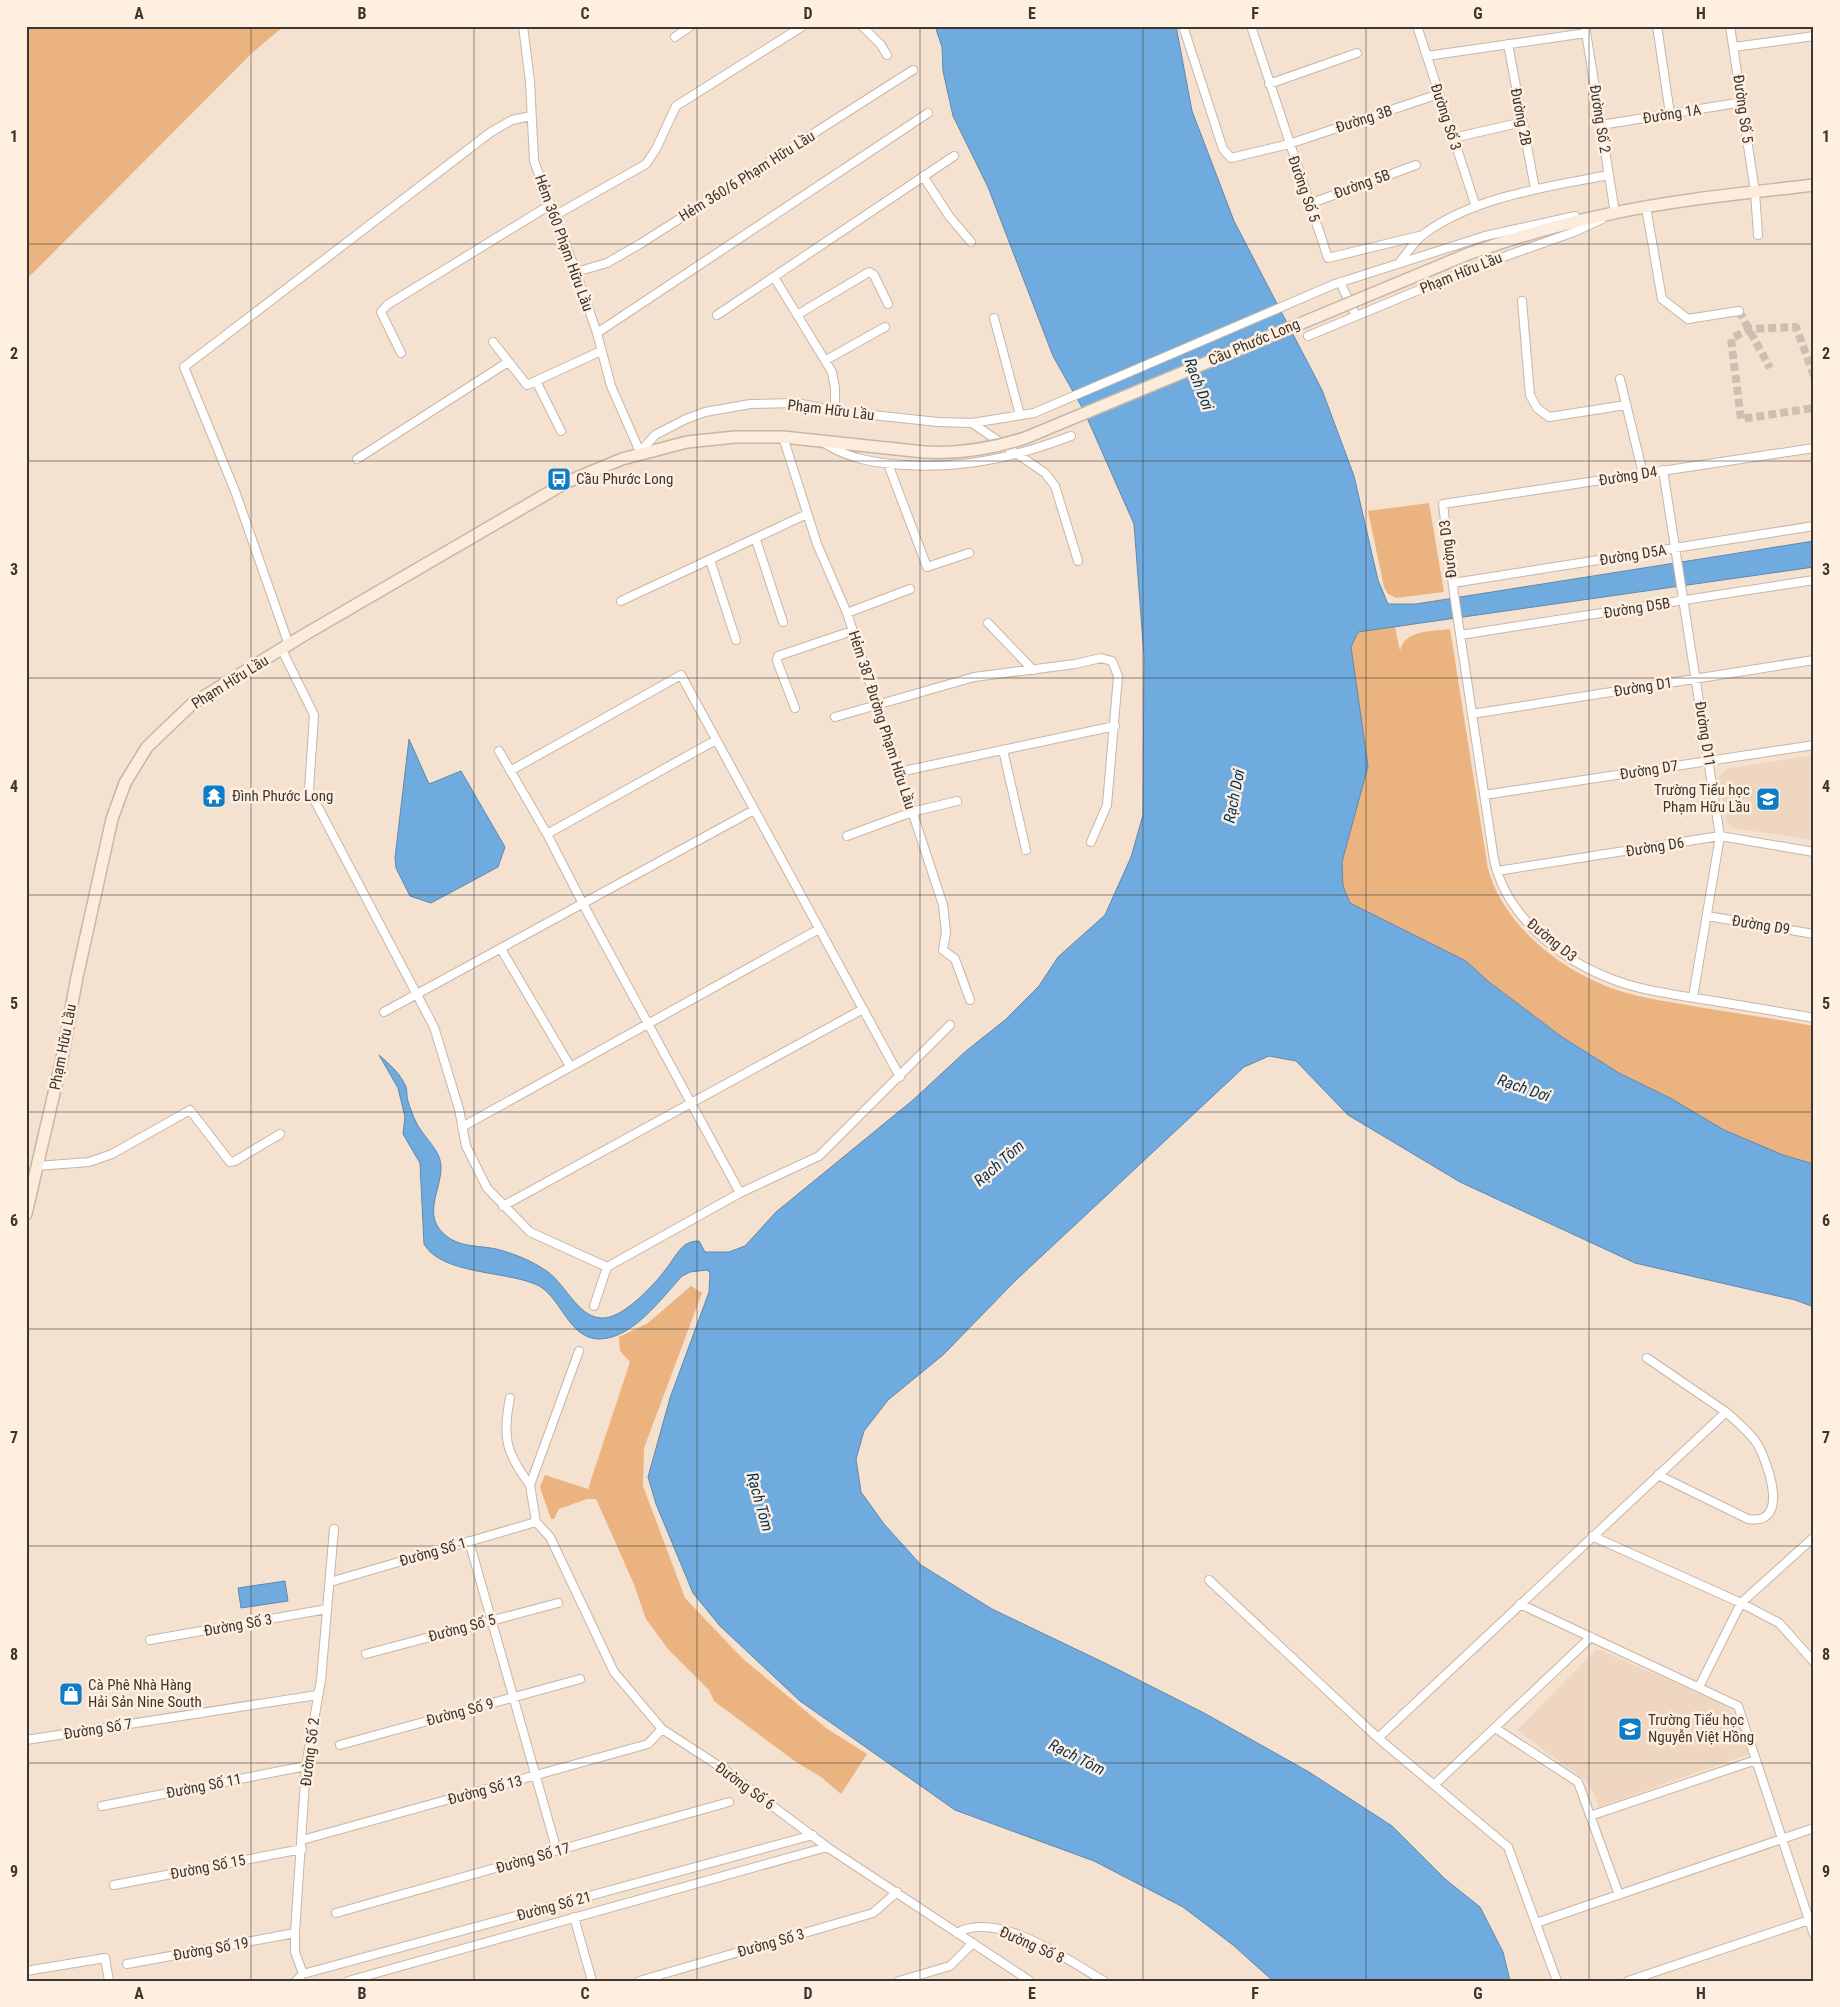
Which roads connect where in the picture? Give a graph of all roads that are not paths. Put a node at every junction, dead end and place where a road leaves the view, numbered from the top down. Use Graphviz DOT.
graph roads {
  1 [pos="523,26"];
  2 [pos="691,26"];
  3 [pos="785,26"];
  4 [pos="803,26"];
  5 [pos="862,26"];
  6 [pos="1183,26"];
  7 [pos="1251,26"];
  8 [pos="1417,26"];
  9 [pos="1657,26"];
  10 [pos="1730,26"];
  11 [pos="1586,30"];
  12 [pos="790,34"];
  13 [pos="675,36"];
  14 [pos="1814,36"];
  15 [pos="1508,44"];
  16 [pos="1734,47"];
  17 [pos="1357,53"];
  18 [pos="887,55"];
  19 [pos="1427,56"];
  20 [pos="914,70"];
  21 [pos="1269,84"];
  22 [pos="1439,94"];
  23 [pos="1743,102"];
  24 [pos="928,113"];
  25 [pos="1670,114"];
  26 [pos="531,116"];
  27 [pos="1522,122"];
  28 [pos="1601,125"];
  29 [pos="1453,138"];
  30 [pos="1289,144"];
  31 [pos="954,156"];
  32 [pos="1416,165"];
  33 [pos="1609,175"];
  34 [pos="924,176"];
  35 [pos="1814,185"];
  36 [pos="1535,189"];
  37 [pos="1755,192"];
  38 [pos="1309,204"];
  39 [pos="550,205"];
  40 [pos="1476,207"];
  41 [pos="1646,207"];
  42 [pos="1615,213"];
  43 [pos="554,216"];
  44 [pos="1423,234"];
  45 [pos="1758,235"];
  46 [pos="971,242"];
  47 [pos="1468,254"];
  48 [pos="1399,263"];
  49 [pos="576,272"];
  50 [pos="774,276"];
  51 [pos="1338,283"];
  52 [pos="1522,301"];
  53 [pos="888,304"];
  54 [pos="1739,310"];
  55 [pos="717,315"];
  56 [pos="797,316"];
  57 [pos="1356,316"];
  58 [pos="994,318"];
  59 [pos="885,327"];
  60 [pos="596,333"];
  61 [pos="1308,336"];
  62 [pos="493,342"];
  63 [pos="601,351"];
  64 [pos="401,353"];
  65 [pos="826,360"];
  66 [pos="508,362"];
  67 [pos="1620,379"];
  68 [pos="536,381"];
  69 [pos="1626,405"];
  70 [pos="835,411"];
  71 [pos="1034,413"];
  72 [pos="1020,415"];
  73 [pos="972,424"];
  74 [pos="561,431"];
  75 [pos="1071,436"];
  76 [pos="783,438"];
  77 [pos="821,441"];
  78 [pos="1814,448"];
  79 [pos="640,452"];
  80 [pos="924,452"];
  81 [pos="1018,455"];
  82 [pos="357,459"];
  83 [pos="888,464"];
  84 [pos="1663,470"];
  85 [pos="1643,474"];
  86 [pos="1443,504"];
  87 [pos="807,514"];
  88 [pos="1814,526"];
  89 [pos="756,540"];
  90 [pos="1676,548"];
  91 [pos="968,553"];
  92 [pos="710,560"];
  93 [pos="1078,561"];
  94 [pos="1814,580"];
  95 [pos="1453,583"];
  96 [pos="910,590"];
  97 [pos="1684,597"];
  98 [pos="621,601"];
  99 [pos="847,613"];
  100 [pos="783,622"];
  101 [pos="988,623"];
  102 [pos="852,631"];
  103 [pos="1460,635"];
  104 [pos="736,640"];
  105 [pos="285,647"];
  106 [pos="1814,660"];
  107 [pos="1033,670"];
  108 [pos="1696,679"];
  109 [pos="876,704"];
  110 [pos="795,708"];
  111 [pos="1472,714"];
  112 [pos="835,717"];
  113 [pos="1115,726"];
  114 [pos="716,740"];
  115 [pos="1814,745"];
  116 [pos="1003,750"];
  117 [pos="499,751"];
  118 [pos="1709,761"];
  119 [pos="510,771"];
  120 [pos="899,772"];
  121 [pos="1484,795"];
  122 [pos="956,801"];
  123 [pos="754,810"];
  124 [pos="912,812"];
  125 [pos="547,834"];
  126 [pos="847,836"];
  127 [pos="1720,836"];
  128 [pos="1091,842"];
  129 [pos="1026,850"];
  130 [pos="1814,852"];
  131 [pos="1497,871"];
  132 [pos="583,904"];
  133 [pos="1708,916"];
  134 [pos="819,929"];
  135 [pos="1814,934"];
  136 [pos="501,949"];
  137 [pos="418,995"];
  138 [pos="1693,997"];
  139 [pos="970,1000"];
  140 [pos="863,1009"];
  141 [pos="384,1012"];
  142 [pos="1814,1018"];
  143 [pos="648,1023"];
  144 [pos="950,1025"];
  145 [pos="570,1066"];
  146 [pos="900,1077"];
  147 [pos="692,1103"];
  148 [pos="462,1127"];
  149 [pos="280,1134"];
  150 [pos="37,1166"];
  151 [pos="740,1193"];
  152 [pos="504,1206"];
  153 [pos="26,1214"];
  154 [pos="607,1267"];
  155 [pos="594,1306"];
  156 [pos="579,1351"];
  157 [pos="1647,1358"];
  158 [pos="510,1398"];
  159 [pos="1726,1412"];
  160 [pos="1658,1475"];
  161 [pos="530,1484"];
  162 [pos="536,1522"];
  163 [pos="334,1529"];
  164 [pos="1592,1536"];
  165 [pos="1813,1538"];
  166 [pos="469,1541"];
  167 [pos="1209,1580"];
  168 [pos="330,1582"];
  169 [pos="558,1603"];
  170 [pos="1742,1603"];
  171 [pos="1520,1604"];
  172 [pos="327,1609"];
  173 [pos="492,1620"];
  174 [pos="1591,1637"];
  175 [pos="150,1640"];
  176 [pos="366,1654"];
  177 [pos="1814,1662"];
  178 [pos="580,1679"];
  179 [pos="1699,1688"];
  180 [pos="317,1695"];
  181 [pos="513,1697"];
  182 [pos="1495,1728"];
  183 [pos="662,1729"];
  184 [pos="1378,1738"];
  185 [pos="26,1740"];
  186 [pos="340,1745"];
  187 [pos="1756,1760"];
  188 [pos="306,1766"];
  189 [pos="536,1776"];
  190 [pos="1434,1785"];
  191 [pos="729,1802"];
  192 [pos="102,1806"];
  193 [pos="1590,1816"];
  194 [pos="1814,1828"];
  195 [pos="814,1835"];
  196 [pos="1782,1839"];
  197 [pos="302,1840"];
  198 [pos="827,1846"];
  199 [pos="302,1848"];
  200 [pos="557,1852"];
  201 [pos="114,1885"];
  202 [pos="897,1892"];
  203 [pos="1619,1895"];
  204 [pos="336,1913"];
  205 [pos="574,1917"];
  206 [pos="1809,1920"];
  207 [pos="1536,1923"];
  208 [pos="957,1933"];
  209 [pos="295,1934"];
  210 [pos="1814,1935"];
  211 [pos="974,1943"];
  212 [pos="127,1964"];
  213 [pos="26,1971"];
  214 [pos="303,1974"];
  215 [pos="1649,1977"];
  216 [pos="109,1981"];
  217 [pos="296,1981"];
  218 [pos="348,1981"];
  219 [pos="592,1981"];
  220 [pos="639,1981"];
  221 [pos="899,1981"];
  222 [pos="1030,1981"];
  223 [pos="1104,1981"];
  224 [pos="1557,1981"];
  225 [pos="1628,1981"];
  1 -- 26 [label="street, Hẻm 360 Phạm Hữu Lầu"];
  2 -- 13 [label="street"];
  3 -- 12 [label="street"];
  4 -- 12 [label="street"];
  5 -- 18 [label="street"];
  6 -- 30 [label="street, Đường 3B"];
  7 -- 21 [label="street, Đường Số 5"];
  8 -- 19 [label="street, Đường Số 3"];
  9 -- 25 [label="street"];
  10 -- 16 [label="street, Đường Số 5"];
  11 -- 15 [label="street"];
  11 -- 28 [label="street, Đường Số 2"];
  12 -- 43 [label="street"];
  14 -- 16 [label="street"];
  15 -- 19 [label="street"];
  15 -- 27 [label="street, Đường 2B"];
  16 -- 23 [label="street, Đường Số 5"];
  17 -- 21 [label="street"];
  19 -- 22 [label="street, Đường Số 3"];
  20 -- 49 [label="street, Hẻm 360/6 Phạm Hữu Lầu"];
  21 -- 30 [label="street, Đường Số 5"];
  22 -- 29 [label="street, Đường Số 3"];
  22 -- 30 [label="street, Đường 3B"];
  23 -- 25 [label="street, Đường 1A"];
  23 -- 37 [label="street, Đường Số 5"];
  24 -- 60 [label="street"];
  25 -- 28 [label="street, Đường 1A"];
  26 -- 39 [label="street, Hẻm 360 Phạm Hữu Lầu"];
  26 -- 105 [label="street"];
  27 -- 29 [label="street"];
  27 -- 36 [label="street, Đường 2B"];
  28 -- 33 [label="street, Đường Số 2"];
  29 -- 40 [label="street, Đường Số 3"];
  30 -- 38 [label="street, Đường Số 5"];
  31 -- 34 [label="street"];
  32 -- 38 [label="street, Đường 5B"];
  33 -- 36 [label="street"];
  33 -- 42 [label="street, Đường Số 2"];
  34 -- 46 [label="street"];
  34 -- 50 [label="street"];
  35 -- 37 [label="main road, Phạm Hữu Lầu"];
  36 -- 40 [label="street"];
  37 -- 41 [label="main road, Phạm Hữu Lầu"];
  37 -- 45 [label="street, Đường Số 5"];
  38 -- 44 [label="street, Đường Số 5"];
  39 -- 43 [label="street, Hẻm 360 Phạm Hữu Lầu"];
  39 -- 64 [label="street"];
  40 -- 44 [label="street"];
  41 -- 42 [label="main road, Phạm Hữu Lầu"];
  41 -- 54 [label="street"];
  42 -- 47 [label="main road, Phạm Hữu Lầu"];
  42 -- 48 [label="street, Phạm Hữu Lầu"];
  42 -- 57 [label="street, Phạm Hữu Lầu"];
  43 -- 49 [label="street, Hẻm 360 Phạm Hữu Lầu"];
  44 -- 48 [label="street"];
  47 -- 80 [label="main road, Cầu Phước Long, bridge"];
  48 -- 51 [label="street, Phạm Hữu Lầu"];
  49 -- 60 [label="street, Hẻm 360 Phạm Hữu Lầu"];
  50 -- 55 [label="street"];
  50 -- 56 [label="street"];
  51 -- 57 [label="street"];
  51 -- 71 [label="street, Cầu Phước Long"];
  52 -- 69 [label="street"];
  53 -- 56 [label="street"];
  56 -- 65 [label="street"];
  57 -- 61 [label="street, Phạm Hữu Lầu"];
  58 -- 72 [label="street"];
  59 -- 65 [label="street"];
  60 -- 63 [label="street, Hẻm 360 Phạm Hữu Lầu"];
  62 -- 66 [label="street"];
  63 -- 68 [label="street"];
  63 -- 79 [label="street, Hẻm 360 Phạm Hữu Lầu"];
  65 -- 70 [label="street"];
  66 -- 68 [label="street"];
  66 -- 82 [label="street"];
  67 -- 69 [label="street"];
  68 -- 74 [label="street"];
  69 -- 85 [label="street"];
  70 -- 73 [label="street, Phạm Hữu Lầu"];
  70 -- 79 [label="street, Phạm Hữu Lầu"];
  71 -- 72 [label="street, Phạm Hữu Lầu"];
  72 -- 73 [label="street, Phạm Hữu Lầu"];
  73 -- 81 [label="street"];
  75 -- 81 [label="street, Phạm Hữu Lầu"];
  76 -- 77 [label="main road, Phạm Hữu Lầu"];
  76 -- 79 [label="main road, Phạm Hữu Lầu"];
  76 -- 87 [label="street, Hẻm 387 Đường Phạm Hữu Lầu"];
  77 -- 80 [label="main road, Phạm Hữu Lầu"];
  77 -- 83 [label="street, Phạm Hữu Lầu"];
  78 -- 84 [label="street, Đường D4"];
  79 -- 105 [label="main road, Phạm Hữu Lầu"];
  81 -- 83 [label="street, Phạm Hữu Lầu"];
  81 -- 93 [label="street"];
  83 -- 91 [label="street"];
  84 -- 85 [label="street, Đường D4"];
  84 -- 90 [label="street, Đường D11"];
  85 -- 86 [label="street, Đường D4"];
  86 -- 95 [label="street, Đường D3"];
  87 -- 89 [label="street"];
  87 -- 99 [label="street, Hẻm 387 Đường Phạm Hữu Lầu"];
  88 -- 90 [label="street, Đường D5A"];
  89 -- 92 [label="street"];
  89 -- 100 [label="street"];
  90 -- 95 [label="street, Đường D5A"];
  90 -- 97 [label="street, Đường D11"];
  92 -- 98 [label="street"];
  92 -- 104 [label="street"];
  94 -- 97 [label="street, Đường D5B"];
  95 -- 103 [label="street, Đường D3"];
  96 -- 99 [label="street"];
  97 -- 103 [label="street, Đường D5B"];
  97 -- 108 [label="street, Đường D11"];
  99 -- 102 [label="street, Hẻm 387 Đường Phạm Hữu Lầu"];
  101 -- 107 [label="street"];
  102 -- 109 [label="street, Hẻm 387 Đường Phạm Hữu Lầu"];
  102 -- 110 [label="street"];
  103 -- 111 [label="street, Đường D3"];
  105 -- 137 [label="street"];
  105 -- 150 [label="main road, Phạm Hữu Lầu"];
  106 -- 108 [label="street, Đường D1"];
  107 -- 109 [label="street"];
  107 -- 113 [label="street"];
  108 -- 111 [label="street, Đường D1"];
  108 -- 118 [label="street, Đường D11"];
  109 -- 112 [label="street"];
  109 -- 120 [label="street, Hẻm 387 Đường Phạm Hữu Lầu"];
  111 -- 121 [label="street, Đường D3"];
  113 -- 116 [label="street"];
  113 -- 128 [label="street"];
  114 -- 119 [label="street"];
  114 -- 123 [label="street"];
  114 -- 125 [label="street"];
  115 -- 118 [label="street, Đường D7"];
  116 -- 120 [label="street"];
  116 -- 129 [label="street"];
  117 -- 119 [label="street"];
  118 -- 121 [label="street, Đường D7"];
  118 -- 127 [label="street, Đường D11"];
  119 -- 125 [label="street"];
  120 -- 124 [label="street, Hẻm 387 Đường Phạm Hữu Lầu"];
  121 -- 131 [label="street, Đường D3"];
  122 -- 124 [label="street"];
  123 -- 132 [label="street"];
  123 -- 134 [label="street"];
  124 -- 126 [label="street"];
  124 -- 139 [label="street, Hẻm 387 Đường Phạm Hữu Lầu"];
  125 -- 132 [label="street"];
  127 -- 130 [label="street, Đường D6"];
  127 -- 131 [label="street, Đường D6"];
  127 -- 133 [label="street, Đường D11"];
  131 -- 138 [label="street, Đường D3"];
  132 -- 136 [label="street"];
  132 -- 143 [label="street"];
  133 -- 135 [label="street, Đường D9"];
  133 -- 138 [label="street, Đường D11"];
  134 -- 140 [label="street"];
  134 -- 143 [label="street"];
  136 -- 137 [label="street"];
  136 -- 145 [label="street"];
  137 -- 141 [label="street"];
  137 -- 148 [label="street"];
  138 -- 142 [label="street, Đường D3"];
  140 -- 146 [label="street"];
  140 -- 147 [label="street"];
  143 -- 145 [label="street"];
  143 -- 147 [label="street"];
  144 -- 146 [label="street"];
  145 -- 148 [label="street"];
  146 -- 151 [label="street"];
  147 -- 151 [label="street"];
  147 -- 152 [label="street"];
  148 -- 152 [label="street"];
  149 -- 150 [label="street"];
  150 -- 153 [label="main road, Phạm Hữu Lầu"];
  151 -- 154 [label="street"];
  152 -- 154 [label="street"];
  154 -- 155 [label="street"];
  156 -- 161 [label="street"];
  157 -- 159 [label="street"];
  158 -- 161 [label="street"];
  159 -- 160 [label="street"];
  159 -- 160 [label="street"];
  160 -- 164 [label="street"];
  161 -- 162 [label="street"];
  162 -- 166 [label="street, Đường Số 1"];
  162 -- 183 [label="street, Đường Số 6"];
  163 -- 168 [label="street, Đường Số 2"];
  164 -- 170 [label="street"];
  164 -- 171 [label="street"];
  165 -- 170 [label="street"];
  166 -- 168 [label="street, Đường Số 1"];
  166 -- 173 [label="street"];
  167 -- 184 [label="street"];
  168 -- 172 [label="street, Đường Số 2"];
  169 -- 173 [label="street, Đường Số 5"];
  170 -- 177 [label="street"];
  170 -- 179 [label="street"];
  171 -- 174 [label="street"];
  171 -- 184 [label="street"];
  172 -- 175 [label="street, Đường Số 3"];
  172 -- 180 [label="street, Đường Số 2"];
  173 -- 176 [label="street, Đường Số 5"];
  173 -- 181 [label="street"];
  174 -- 179 [label="street"];
  174 -- 182 [label="street"];
  178 -- 181 [label="street, Đường Số 9"];
  179 -- 187 [label="street"];
  180 -- 185 [label="street, Đường Số 7"];
  180 -- 188 [label="street, Đường Số 2"];
  181 -- 186 [label="street, Đường Số 9"];
  181 -- 189 [label="street"];
  182 -- 190 [label="street"];
  182 -- 193 [label="street"];
  183 -- 189 [label="street, Đường Số 13"];
  183 -- 195 [label="street, Đường Số 6"];
  184 -- 190 [label="street"];
  187 -- 193 [label="street"];
  187 -- 196 [label="street"];
  188 -- 192 [label="street, Đường Số 11"];
  188 -- 197 [label="street, Đường Số 2"];
  189 -- 197 [label="street, Đường Số 13"];
  189 -- 200 [label="street"];
  190 -- 207 [label="street"];
  191 -- 200 [label="street, Đường Số 17"];
  193 -- 203 [label="street"];
  194 -- 196 [label="street"];
  195 -- 198 [label="street, Đường Số 6"];
  195 -- 214 [label="street, Đường Số 21"];
  196 -- 203 [label="street"];
  196 -- 206 [label="street"];
  197 -- 199 [label="street, Đường Số 2"];
  198 -- 202 [label="street, Đường Số 6"];
  198 -- 205 [label="street, Đường Số 21"];
  199 -- 201 [label="street, Đường Số 15"];
  199 -- 209 [label="street, Đường Số 2"];
  200 -- 204 [label="street, Đường Số 17"];
  202 -- 208 [label="street, Đường Số 6"];
  202 -- 220 [label="street, Đường Số 3"];
  203 -- 207 [label="street"];
  205 -- 218 [label="street, Đường Số 21"];
  205 -- 219 [label="street"];
  206 -- 210 [label="street"];
  206 -- 215 [label="street"];
  207 -- 224 [label="street"];
  208 -- 211 [label="street, Đường Số 6"];
  208 -- 223 [label="street, Đường Số 8"];
  209 -- 212 [label="street, Đường Số 19"];
  209 -- 214 [label="street, Đường Số 2"];
  211 -- 221 [label="street"];
  211 -- 222 [label="street, Đường Số 6"];
  213 -- 216 [label="street"];
  214 -- 217 [label="street, Đường Số 21"];
  215 -- 225 [label="street"];
}
